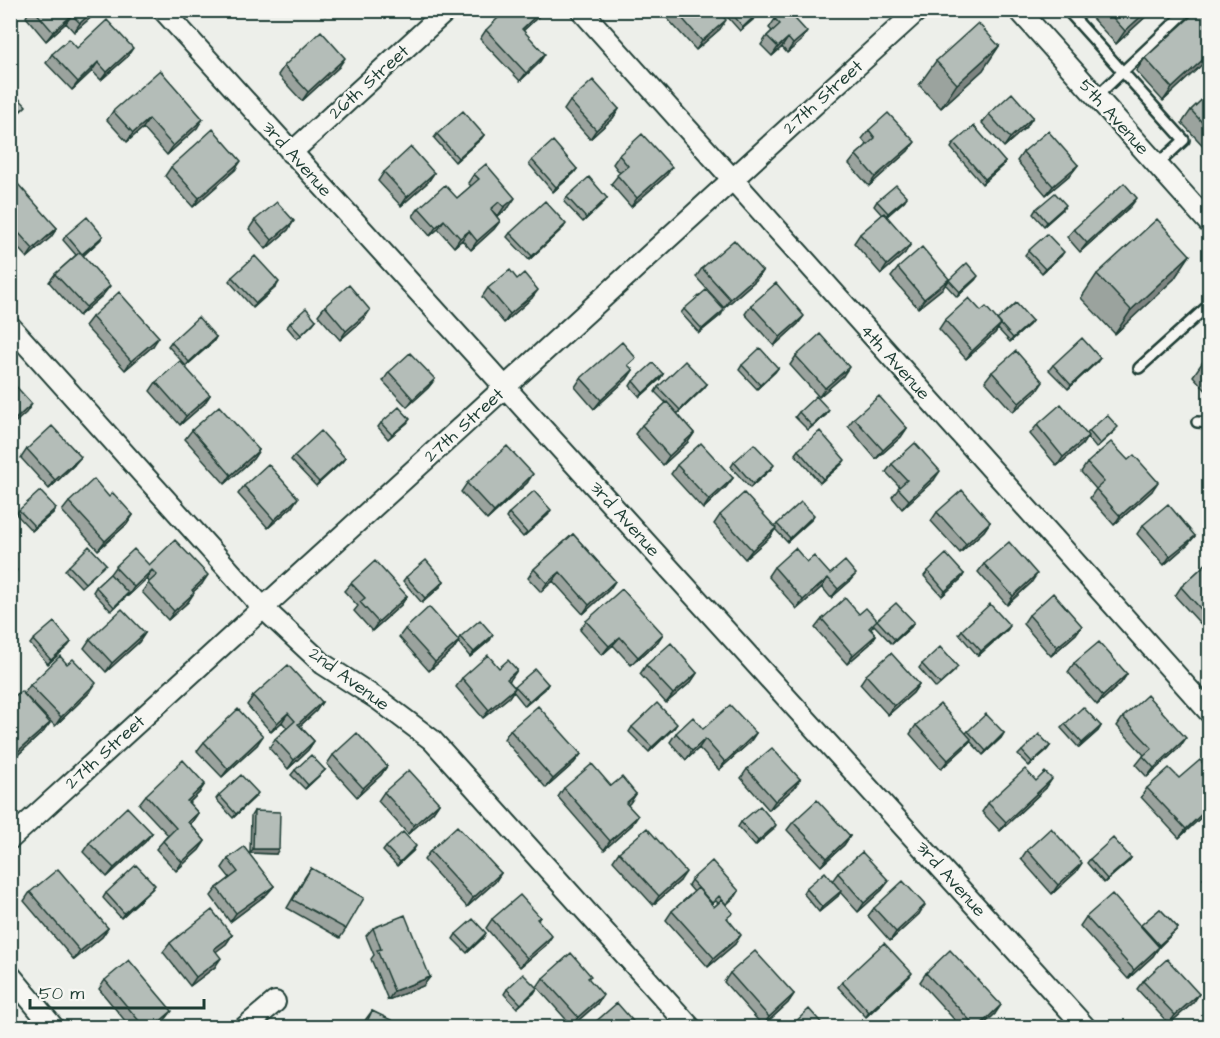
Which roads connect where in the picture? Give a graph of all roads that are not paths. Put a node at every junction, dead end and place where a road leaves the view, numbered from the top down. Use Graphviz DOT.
graph roads {
  1 [pos="163,10"];
  2 [pos="447,10"];
  3 [pos="581,10"];
  4 [pos="918,10"];
  5 [pos="1067,10"];
  6 [pos="1188,10"];
  7 [pos="1023,12"];
  8 [pos="1121,72"];
  9 [pos="1096,97"];
  10 [pos="291,153"];
  11 [pos="1156,165"];
  12 [pos="732,180"];
  13 [pos="1209,224"];
  14 [pos="1209,304"];
  15 [pos="10,326"];
  16 [pos="1139,368"];
  17 [pos="506,387"];
  18 [pos="1197,422"];
  19 [pos="1209,423"];
  20 [pos="263,608"];
  21 [pos="1209,712"];
  22 [pos="10,839"];
  23 [pos="10,975"];
  24 [pos="275,1002"];
  25 [pos="54,1028"];
  26 [pos="244,1028"];
  27 [pos="691,1028"];
  28 [pos="1086,1028"];
  1 -- 10 [label="street, 3rd Avenue"];
  2 -- 10 [label="street, 26th Street"];
  3 -- 12 [label="street, 4th Avenue"];
  4 -- 12 [label="street, 27th Street"];
  5 -- 8 [label="lane"];
  6 -- 8 [label="lane"];
  7 -- 9 [label="street, 5th Avenue"];
  8 -- 9 [label="lane"];
  8 -- 11 [label="lane"];
  9 -- 11 [label="street, 5th Avenue"];
  10 -- 17 [label="street, 3rd Avenue"];
  11 -- 13 [label="street, 5th Avenue"];
  12 -- 17 [label="street, 27th Street"];
  12 -- 21 [label="street, 4th Avenue"];
  14 -- 16 [label="lane"];
  15 -- 20 [label="street, 2nd Avenue"];
  17 -- 20 [label="street, 27th Street"];
  17 -- 28 [label="street, 3rd Avenue"];
  18 -- 19 [label="lane"];
  20 -- 22 [label="street, 27th Street"];
  20 -- 27 [label="street, 2nd Avenue"];
  23 -- 25 [label="street"];
  24 -- 26 [label="street"];
}
